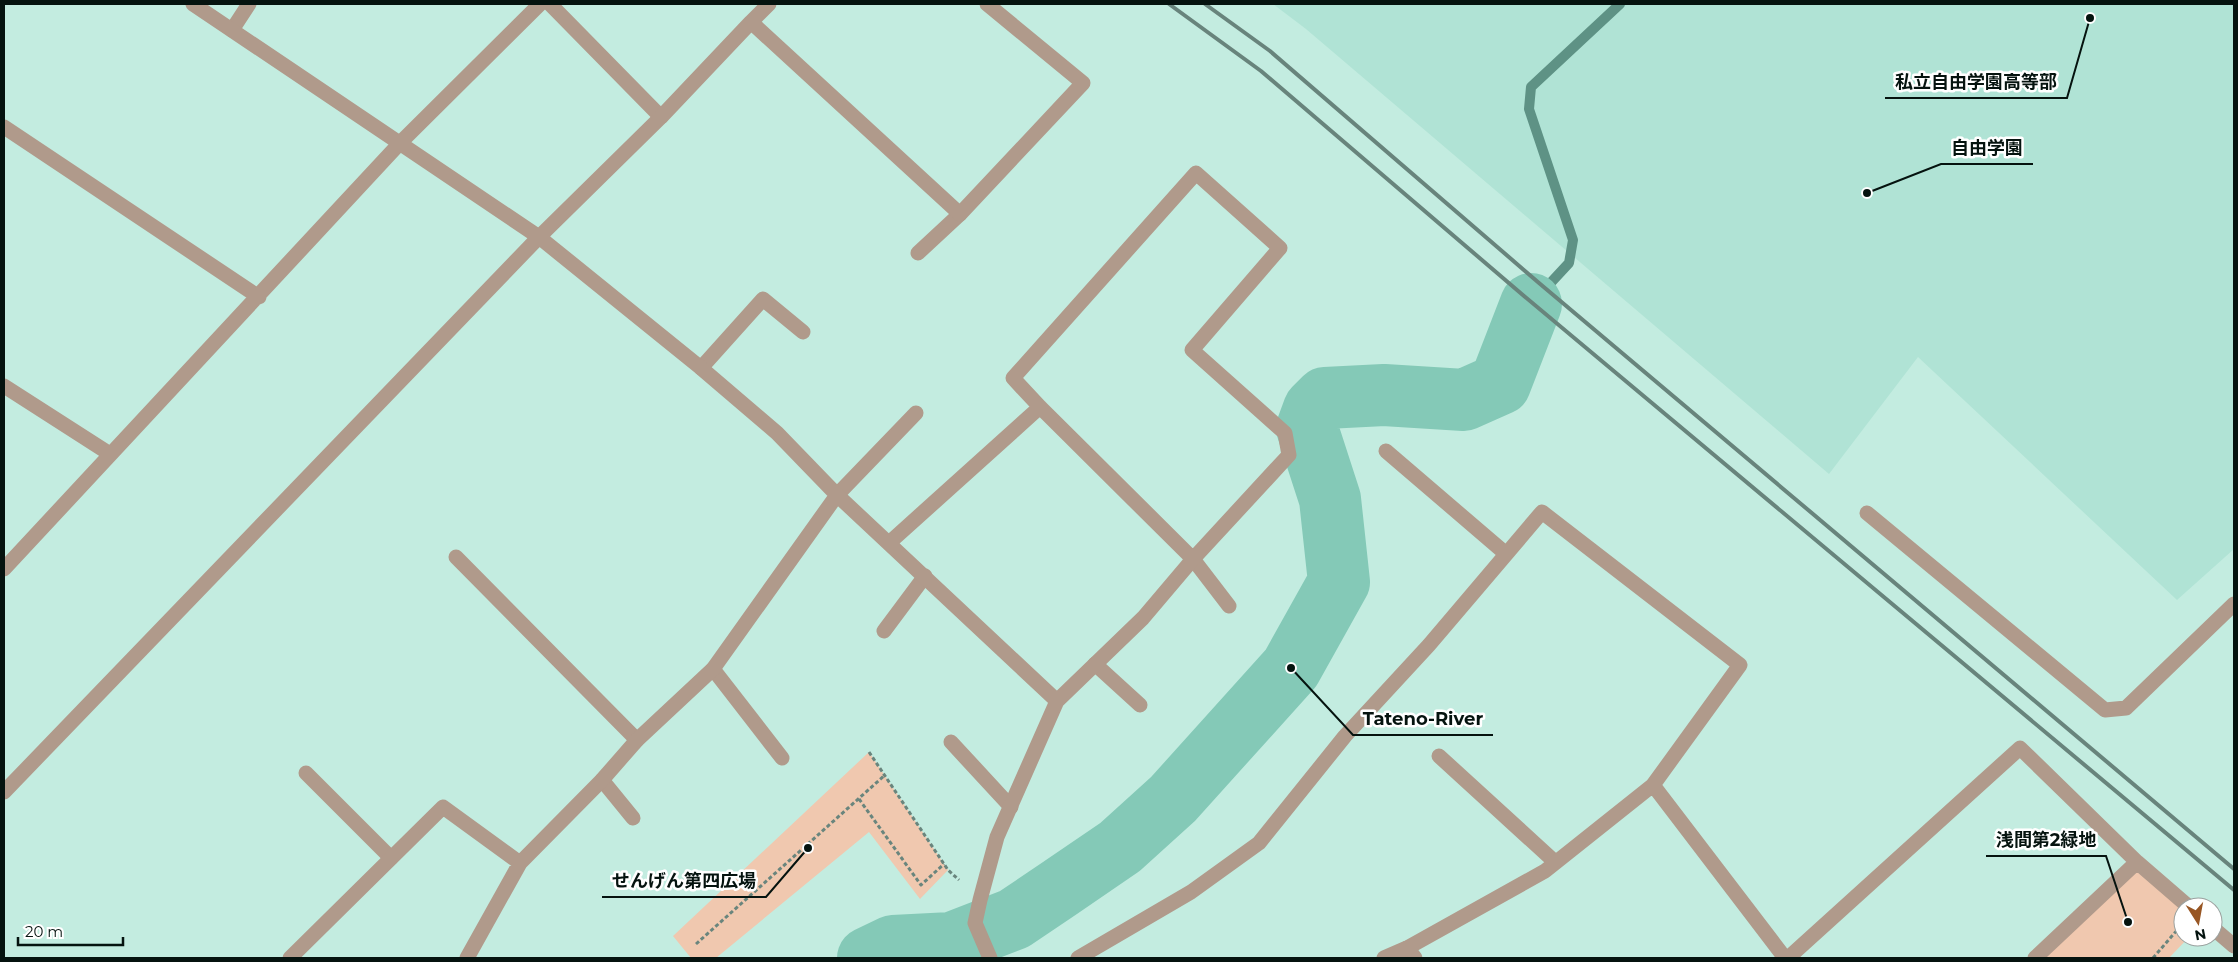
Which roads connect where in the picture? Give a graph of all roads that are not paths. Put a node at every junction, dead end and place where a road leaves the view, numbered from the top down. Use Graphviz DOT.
graph roads {
  1 [pos="193,4"];
  2 [pos="249,4"];
  3 [pos="540,4"];
  4 [pos="550,4"];
  5 [pos="769,4"];
  6 [pos="987,4"];
  7 [pos="751,22"];
  8 [pos="232,30"];
  9 [pos="661,117"];
  10 [pos="4,127"];
  11 [pos="400,143"];
  12 [pos="960,214"];
  13 [pos="539,237"];
  14 [pos="918,253"];
  15 [pos="258,296"];
  16 [pos="803,332"];
  17 [pos="701,368"];
  18 [pos="4,386"];
  19 [pos="1040,407"];
  20 [pos="916,413"];
  21 [pos="1386,451"];
  22 [pos="110,454"];
  23 [pos="837,495"];
  24 [pos="1867,513"];
  25 [pos="889,543"];
  26 [pos="1505,553"];
  27 [pos="456,556"];
  28 [pos="1193,559"];
  29 [pos="4,569"];
  30 [pos="925,576"];
  31 [pos="2234,604"];
  32 [pos="1229,606"];
  33 [pos="884,631"];
  34 [pos="1095,664"];
  35 [pos="713,669"];
  36 [pos="1057,701"];
  37 [pos="1140,705"];
  38 [pos="637,740"];
  39 [pos="951,742"];
  40 [pos="1440,756"];
  41 [pos="782,758"];
  42 [pos="306,773"];
  43 [pos="602,780"];
  44 [pos="1652,785"];
  45 [pos="4,792"];
  46 [pos="1011,806"];
  47 [pos="633,818"];
  48 [pos="391,858"];
  49 [pos="1555,862"];
  50 [pos="2137,862"];
  51 [pos="520,863"];
  52 [pos="2177,897"];
  53 [pos="2223,937"];
  54 [pos="2234,946"];
  55 [pos="1411,953"];
  56 [pos="2041,956"];
  57 [pos="290,958"];
  58 [pos="467,958"];
  59 [pos="990,958"];
  60 [pos="1078,958"];
  61 [pos="1384,958"];
  62 [pos="1786,958"];
  1 -- 8 [label="street"];
  2 -- 8 [label="street"];
  3 -- 11 [label="street"];
  4 -- 9 [label="street"];
  5 -- 7 [label="street"];
  6 -- 12 [label="street"];
  7 -- 9 [label="street"];
  7 -- 12 [label="street"];
  8 -- 11 [label="street"];
  9 -- 13 [label="street"];
  10 -- 15 [label="street"];
  11 -- 13 [label="street"];
  11 -- 15 [label="street"];
  12 -- 14 [label="street"];
  13 -- 17 [label="street"];
  13 -- 45 [label="street"];
  15 -- 22 [label="street"];
  16 -- 17 [label="street"];
  17 -- 23 [label="street"];
  18 -- 22 [label="street"];
  19 -- 25 [label="street"];
  19 -- 28 [label="street"];
  19 -- 28 [label="street"];
  20 -- 23 [label="street"];
  21 -- 26 [label="street"];
  22 -- 29 [label="street"];
  23 -- 25 [label="street"];
  23 -- 35 [label="street"];
  24 -- 31 [label="street"];
  25 -- 30 [label="street"];
  26 -- 44 [label="street"];
  26 -- 60 [label="street"];
  27 -- 38 [label="street"];
  28 -- 32 [label="street"];
  28 -- 34 [label="street"];
  30 -- 33 [label="street"];
  30 -- 36 [label="street"];
  34 -- 36 [label="street"];
  34 -- 37 [label="street"];
  35 -- 38 [label="street"];
  35 -- 41 [label="street"];
  36 -- 46 [label="street"];
  38 -- 43 [label="street"];
  39 -- 46 [label="street"];
  40 -- 49 [label="street"];
  42 -- 48 [label="street"];
  43 -- 47 [label="street"];
  43 -- 51 [label="street"];
  44 -- 49 [label="street"];
  44 -- 62 [label="street"];
  46 -- 59 [label="street"];
  48 -- 51 [label="street"];
  48 -- 57 [label="street"];
  49 -- 55 [label="street"];
  50 -- 52 [label="street"];
  50 -- 56 [label="street"];
  50 -- 62 [label="street"];
  51 -- 58 [label="street"];
  53 -- 54 [label="street"];
  55 -- 61 [label="street"];
}
